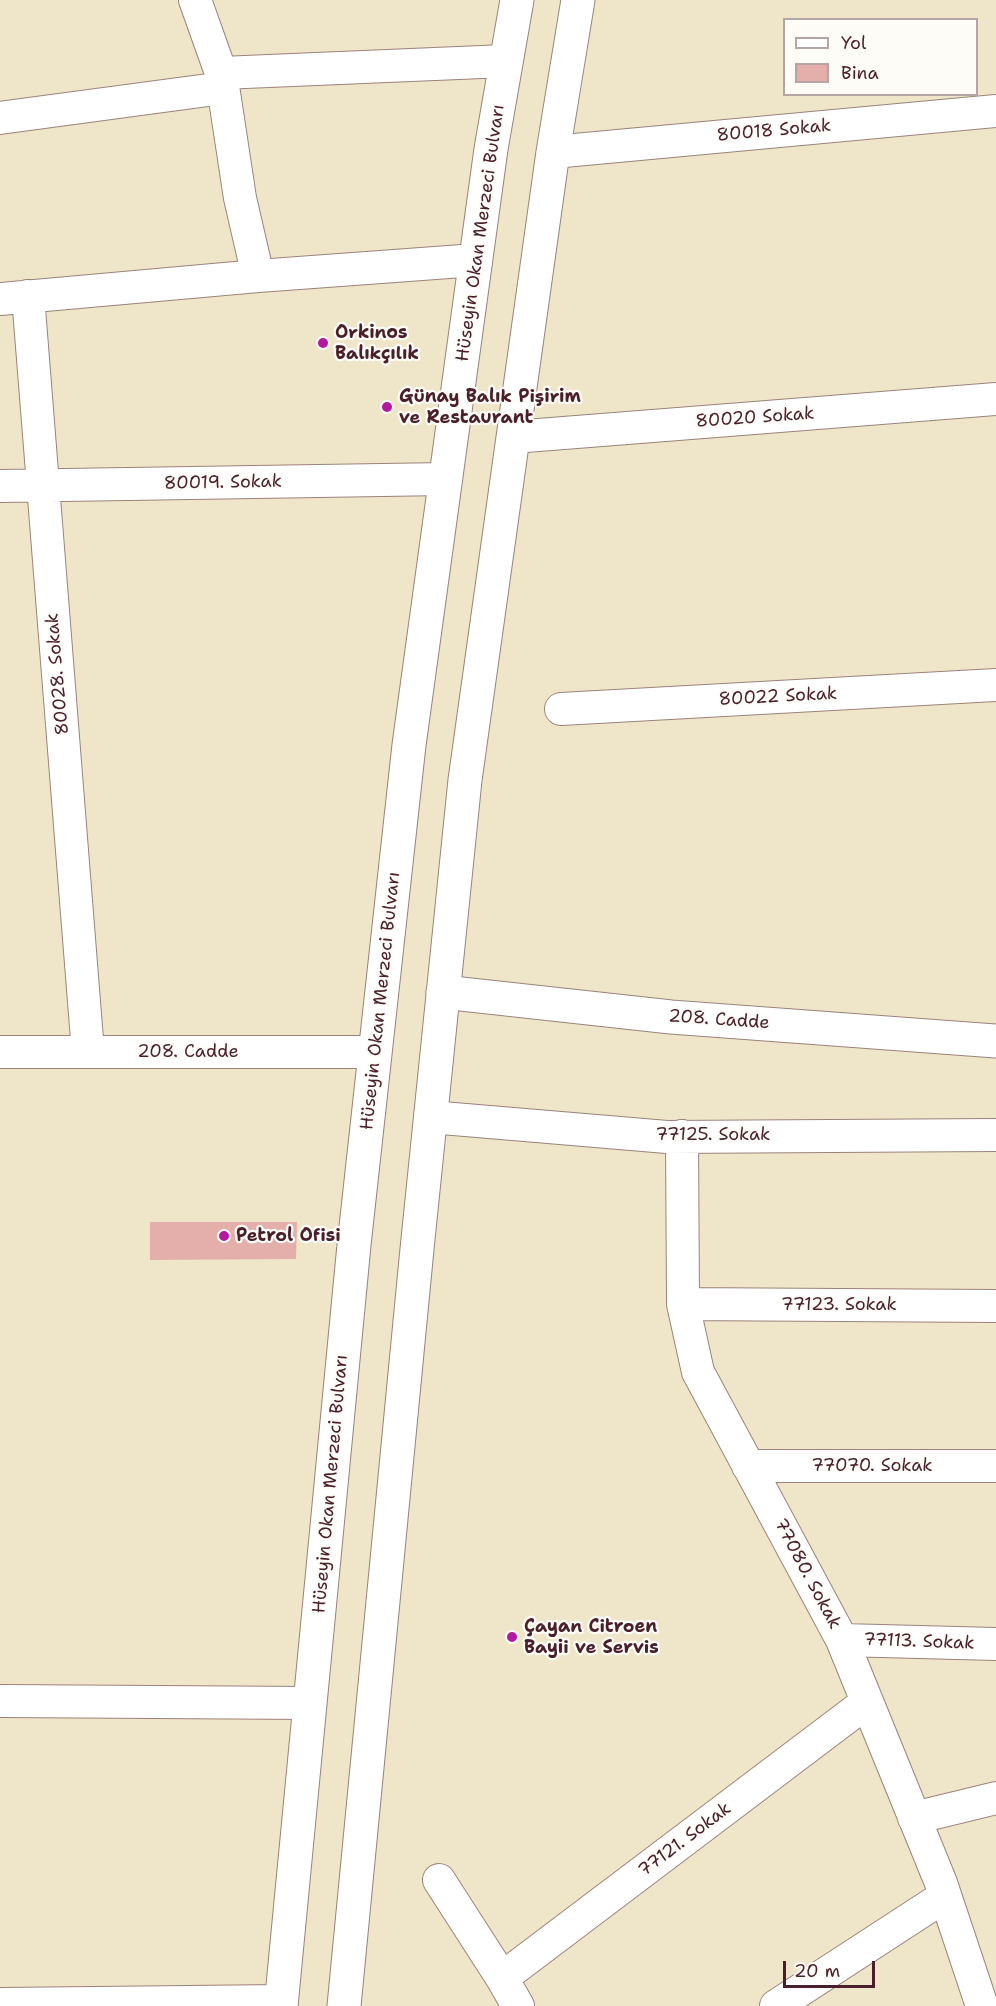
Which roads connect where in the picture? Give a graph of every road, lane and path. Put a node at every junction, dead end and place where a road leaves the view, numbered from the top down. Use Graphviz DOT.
graph roads {
  1 [pos="195,0"];
  2 [pos="517,0"];
  3 [pos="578,0"];
  4 [pos="506,62"];
  5 [pos="222,81"];
  6 [pos="996,111"];
  7 [pos="0,118"];
  8 [pos="553,152"];
  9 [pos="476,260"];
  10 [pos="258,276"];
  11 [pos="14,298"];
  12 [pos="996,399"];
  13 [pos="513,437"];
  14 [pos="446,479"];
  15 [pos="0,486"];
  16 [pos="43,486"];
  17 [pos="996,685"];
  18 [pos="561,709"];
  19 [pos="443,992"];
  20 [pos="996,1041"];
  21 [pos="0,1052"];
  22 [pos="88,1052"];
  23 [pos="375,1052"];
  24 [pos="430,1116"];
  25 [pos="996,1135"];
  26 [pos="682,1136"];
  27 [pos="682,1304"];
  28 [pos="996,1306"];
  29 [pos="748,1466"];
  30 [pos="996,1466"];
  31 [pos="842,1640"];
  32 [pos="996,1644"];
  33 [pos="0,1701"];
  34 [pos="310,1702"];
  35 [pos="867,1702"];
  36 [pos="996,1798"];
  37 [pos="914,1818"];
  38 [pos="439,1880"];
  39 [pos="945,1896"];
  40 [pos="502,1978"];
  41 [pos="0,2004"];
  42 [pos="281,2004"];
  43 [pos="344,2006"];
  44 [pos="518,2006"];
  45 [pos="776,2006"];
  46 [pos="982,2006"];
  1 -- 5 [label="street"];
  2 -- 4 [label="main road, Hüseyin Okan Merzeci Bulvarı"];
  3 -- 8 [label="main road"];
  4 -- 5 [label="street"];
  4 -- 9 [label="main road, Hüseyin Okan Merzeci Bulvarı"];
  5 -- 7 [label="street"];
  5 -- 10 [label="street"];
  6 -- 8 [label="street, 80018 Sokak"];
  8 -- 13 [label="main road"];
  9 -- 10 [label="street"];
  9 -- 14 [label="main road, Hüseyin Okan Merzeci Bulvarı"];
  10 -- 11 [label="street"];
  11 -- 16 [label="street, 80028. Sokak"];
  12 -- 13 [label="street, 80020 Sokak"];
  13 -- 19 [label="main road"];
  14 -- 16 [label="street, 80019. Sokak"];
  14 -- 23 [label="main road, Hüseyin Okan Merzeci Bulvarı"];
  15 -- 16 [label="street, 80019. Sokak"];
  16 -- 22 [label="street, 80028. Sokak"];
  17 -- 18 [label="street, 80022 Sokak"];
  19 -- 20 [label="main road, 208. Cadde"];
  19 -- 24 [label="main road"];
  21 -- 22 [label="street, 208. Cadde"];
  22 -- 23 [label="street, 208. Cadde"];
  23 -- 34 [label="main road, Hüseyin Okan Merzeci Bulvarı"];
  24 -- 26 [label="street, 77125. Sokak"];
  24 -- 43 [label="main road"];
  25 -- 26 [label="street, 77125. Sokak"];
  26 -- 27 [label="street, 77080. Sokak"];
  27 -- 28 [label="street, 77123. Sokak"];
  27 -- 29 [label="street, 77080. Sokak"];
  29 -- 30 [label="street, 77070. Sokak"];
  29 -- 31 [label="street, 77080. Sokak"];
  31 -- 32 [label="street, 77113. Sokak"];
  31 -- 35 [label="street, 77080. Sokak"];
  33 -- 34 [label="street"];
  34 -- 42 [label="main road, Hüseyin Okan Merzeci Bulvarı"];
  35 -- 37 [label="street, 77080. Sokak"];
  35 -- 40 [label="street, 77121. Sokak"];
  36 -- 37 [label="street"];
  37 -- 39 [label="street, 77080. Sokak"];
  38 -- 40 [label="street"];
  39 -- 45 [label="street"];
  39 -- 46 [label="street, 77080. Sokak"];
  40 -- 44 [label="street"];
  41 -- 42 [label="street"];
}
